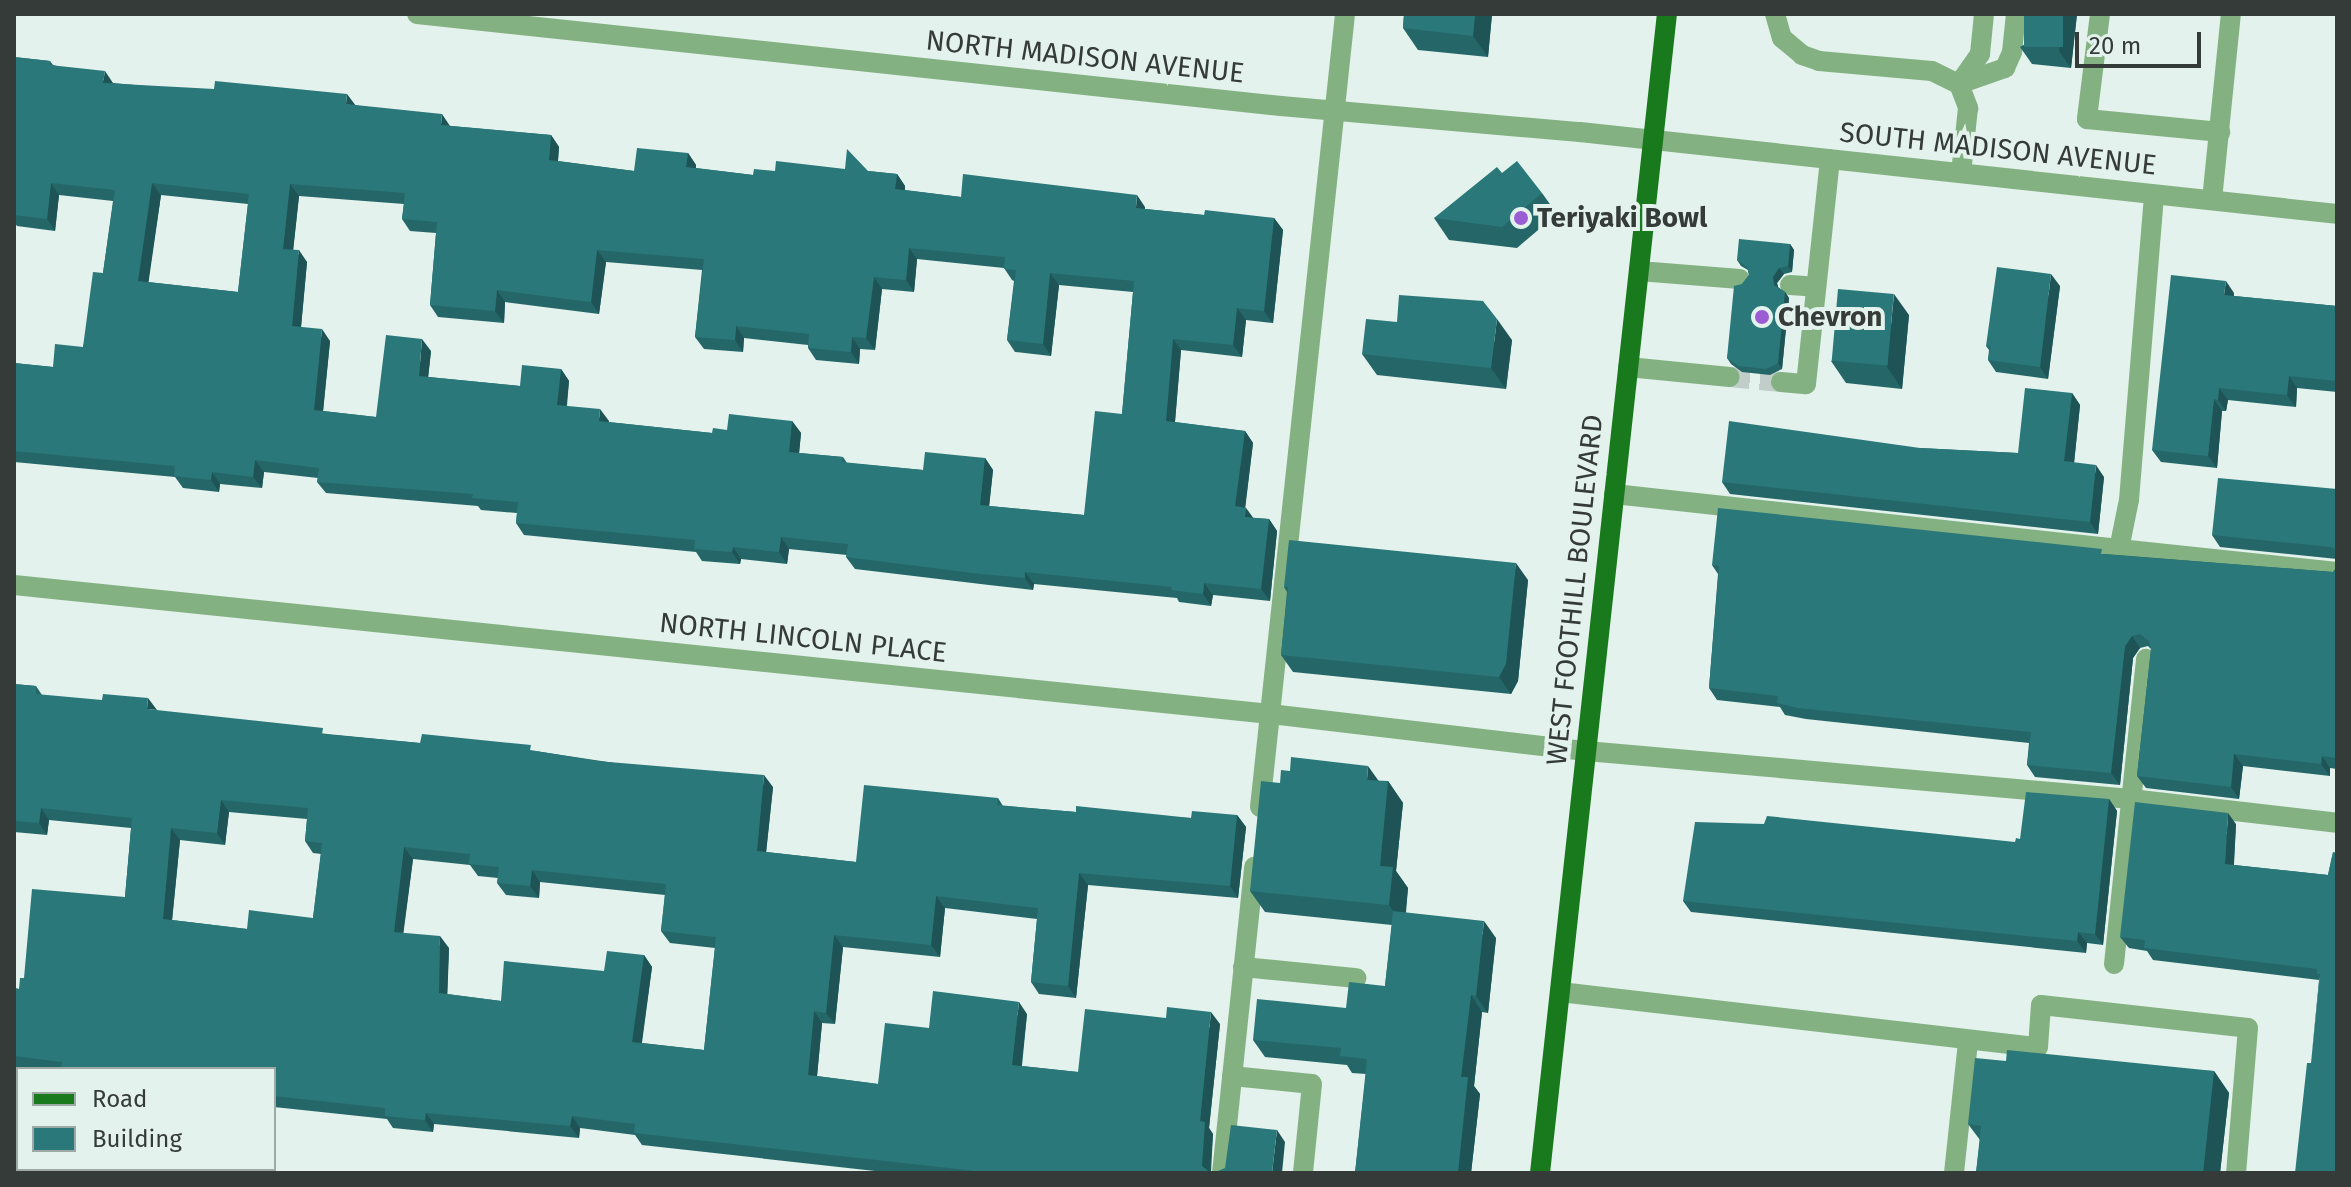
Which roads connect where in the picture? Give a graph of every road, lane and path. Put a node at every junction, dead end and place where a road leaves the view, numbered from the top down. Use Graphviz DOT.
graph roads {
  1 [pos="417,14"];
  2 [pos="1345,14"];
  3 [pos="1667,14"];
  4 [pos="1775,14"];
  5 [pos="1984,14"];
  6 [pos="2016,14"];
  7 [pos="2100,14"];
  8 [pos="2231,14"];
  9 [pos="1959,84"];
  10 [pos="1336,111"];
  11 [pos="2220,132"];
  12 [pos="1652,140"];
  13 [pos="1830,159"];
  14 [pos="1961,173"];
  15 [pos="2154,195"];
  16 [pos="2212,200"];
  17 [pos="2337,214"];
  18 [pos="1639,271"];
  19 [pos="1740,279"];
  20 [pos="1790,285"];
  21 [pos="1816,287"];
  22 [pos="1628,367"];
  23 [pos="1730,377"];
  24 [pos="1781,382"];
  25 [pos="1614,494"];
  26 [pos="2119,549"];
  27 [pos="2337,572"];
  28 [pos="14,585"];
  29 [pos="2146,659"];
  30 [pos="1270,714"];
  31 [pos="1586,751"];
  32 [pos="2131,799"];
  33 [pos="2337,823"];
  34 [pos="2114,964"];
  35 [pos="1243,967"];
  36 [pos="1356,978"];
  37 [pos="1560,992"];
  38 [pos="1968,1041"];
  39 [pos="1232,1076"];
  40 [pos="1222,1173"];
  41 [pos="1303,1173"];
  42 [pos="1540,1173"];
  43 [pos="1954,1173"];
  44 [pos="2236,1173"];
  1 -- 10 [label="street, NORTH MADISON AVENUE"];
  2 -- 10 [label="street"];
  3 -- 12 [label="main road, WEST FOOTHILL BOULEVARD"];
  4 -- 9 [label="street"];
  5 -- 9 [label="street"];
  6 -- 9 [label="street"];
  7 -- 11 [label="street"];
  8 -- 11 [label="street"];
  9 -- 14 [label="street"];
  10 -- 12 [label="street, NORTH MADISON AVENUE"];
  10 -- 30 [label="street"];
  11 -- 16 [label="street"];
  12 -- 13 [label="street, SOUTH MADISON AVENUE"];
  12 -- 18 [label="main road, WEST FOOTHILL BOULEVARD"];
  13 -- 14 [label="street, SOUTH MADISON AVENUE"];
  13 -- 21 [label="street"];
  14 -- 15 [label="street, SOUTH MADISON AVENUE"];
  15 -- 16 [label="street, SOUTH MADISON AVENUE"];
  15 -- 26 [label="street"];
  16 -- 17 [label="street, SOUTH MADISON AVENUE"];
  18 -- 19 [label="street"];
  18 -- 22 [label="main road, WEST FOOTHILL BOULEVARD"];
  20 -- 21 [label="street"];
  21 -- 24 [label="street"];
  22 -- 23 [label="street"];
  22 -- 25 [label="main road, WEST FOOTHILL BOULEVARD"];
  25 -- 26 [label="street"];
  25 -- 31 [label="main road, WEST FOOTHILL BOULEVARD"];
  26 -- 27 [label="street"];
  28 -- 30 [label="street, NORTH LINCOLN PLACE"];
  29 -- 32 [label="street"];
  30 -- 31 [label="street, NORTH LINCOLN PLACE"];
  30 -- 35 [label="street"];
  31 -- 32 [label="street, NORTH LINCOLN PLACE"];
  31 -- 37 [label="main road, WEST FOOTHILL BOULEVARD"];
  32 -- 33 [label="street, NORTH LINCOLN PLACE"];
  32 -- 34 [label="street"];
  35 -- 36 [label="street"];
  35 -- 39 [label="street"];
  37 -- 38 [label="street"];
  37 -- 42 [label="main road, WEST FOOTHILL BOULEVARD"];
  38 -- 43 [label="street"];
  38 -- 44 [label="street"];
  39 -- 40 [label="street"];
  39 -- 41 [label="street"];
}
